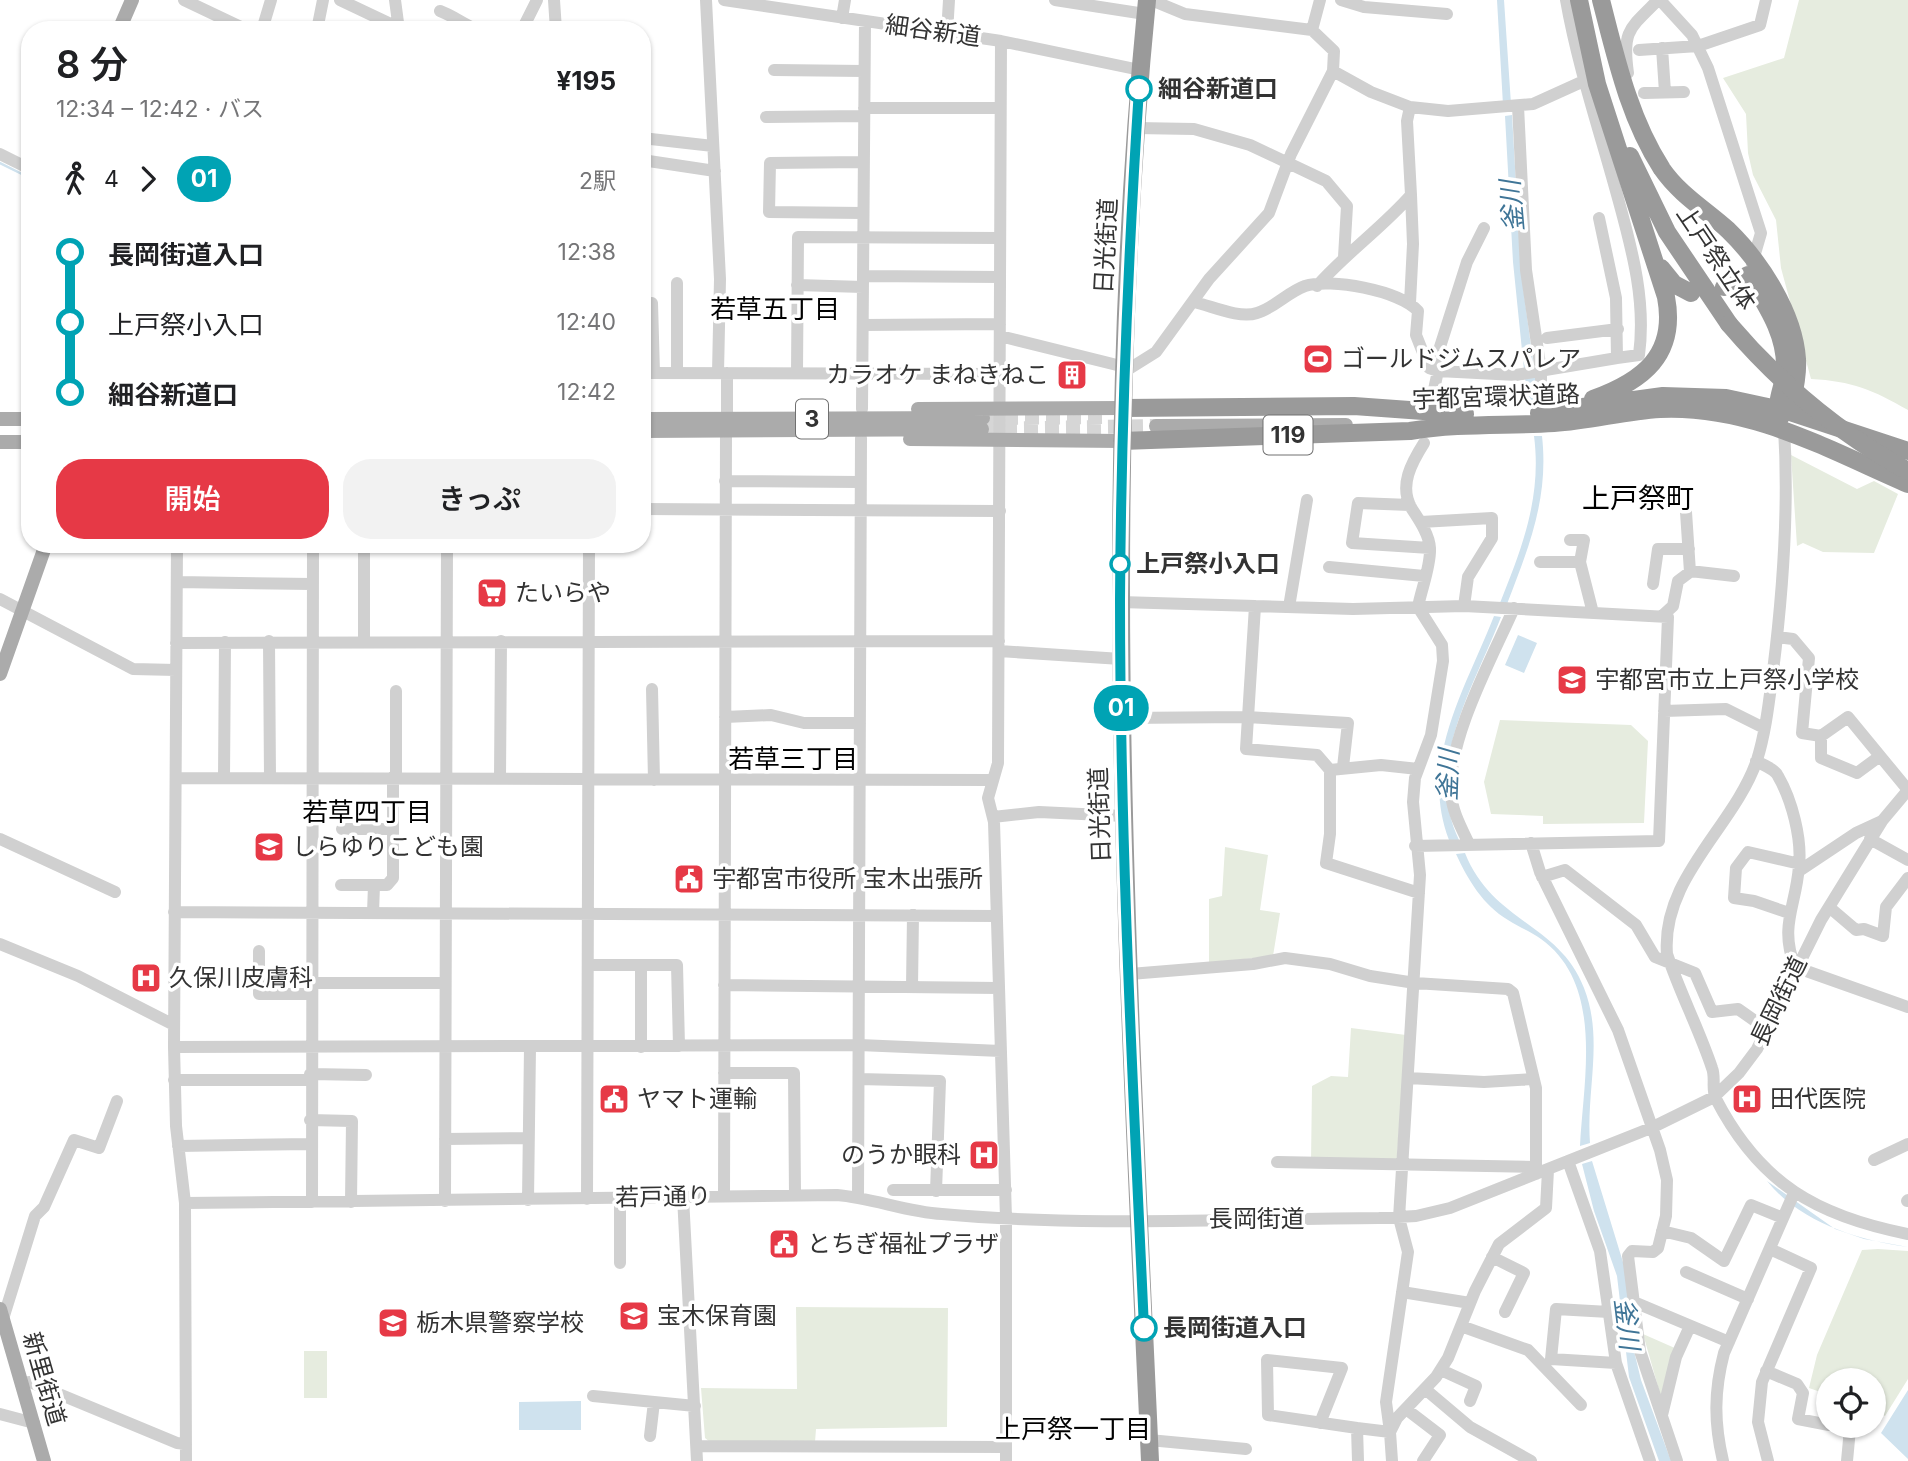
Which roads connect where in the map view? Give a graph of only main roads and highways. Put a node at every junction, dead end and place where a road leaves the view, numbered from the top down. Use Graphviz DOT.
graph roads {
  1 [pos="132,0"];
  2 [pos="1579,0"];
  3 [pos="1586,0"];
  4 [pos="1600,0"];
  5 [pos="1148,5"];
  6 [pos="123,21"];
  7 [pos="1624,126"];
  8 [pos="1642,227"];
  9 [pos="1751,267"];
  10 [pos="1724,287"];
  11 [pos="1691,293"];
  12 [pos="1733,321"];
  13 [pos="1123,408"];
  14 [pos="1545,412"];
  15 [pos="1784,416"];
  16 [pos="0,419"];
  17 [pos="21,419"];
  18 [pos="802,419"];
  19 [pos="1450,419"];
  20 [pos="651,420"];
  21 [pos="1156,421"];
  22 [pos="726,425"];
  23 [pos="651,430"];
  24 [pos="821,430"];
  25 [pos="1122,441"];
  26 [pos="0,442"];
  27 [pos="21,442"];
  28 [pos="1908,451"];
  29 [pos="1908,462"];
  30 [pos="1908,471"];
  31 [pos="1908,484"];
  32 [pos="43,553"];
  33 [pos="0,674"];
  34 [pos="1,1314"];
  35 [pos="6,1341"];
  36 [pos="44,1461"];
  37 [pos="1150,1461"];
  1 -- 6 [label="main road"];
  2 -- 7 [label="highway, 119"];
  3 -- 7 [label="highway, 上戸祭立体 / 119"];
  4 -- 7 [label="highway, 119"];
  5 -- 13 [label="highway, 日光街道"];
  7 -- 8 [label="highway, 119"];
  7 -- 9 [label="highway, 119"];
  7 -- 12 [label="highway, 上戸祭立体 / 119"];
  8 -- 11 [label="highway, 119"];
  8 -- 14 [label="highway, 119"];
  9 -- 10 [label="highway"];
  9 -- 15 [label="highway, 119"];
  12 -- 29 [label="highway, 上戸祭立体 / 119"];
  12 -- 30 [label="highway, 上戸祭立体 / 119, bridge"];
  13 -- 18 [label="main road, 3"];
  13 -- 19 [label="highway, 119"];
  13 -- 25 [label="highway, 日光街道"];
  14 -- 15 [label="highway, 宇都宮環状道路 / 119"];
  14 -- 19 [label="highway, 宇都宮環状道路 / 119"];
  15 -- 28 [label="highway, 宇都宮環状道路 / 119"];
  15 -- 31 [label="highway, 宇都宮環状道路 / 119"];
  16 -- 17 [label="main road"];
  18 -- 22 [label="main road, 3"];
  18 -- 24 [label="main road, 3"];
  19 -- 21 [label="main road, 宇都宮環状道路"];
  19 -- 25 [label="highway, 119"];
  20 -- 22 [label="main road, 3"];
  22 -- 23 [label="main road, 3"];
  22 -- 24 [label="main road, 3"];
  24 -- 25 [label="main road, 3"];
  25 -- 37 [label="highway, 日光街道"];
  26 -- 27 [label="main road"];
  32 -- 33 [label="main road"];
  34 -- 35 [label="main road, 新里街道"];
  35 -- 36 [label="main road, 新里街道"];
}
